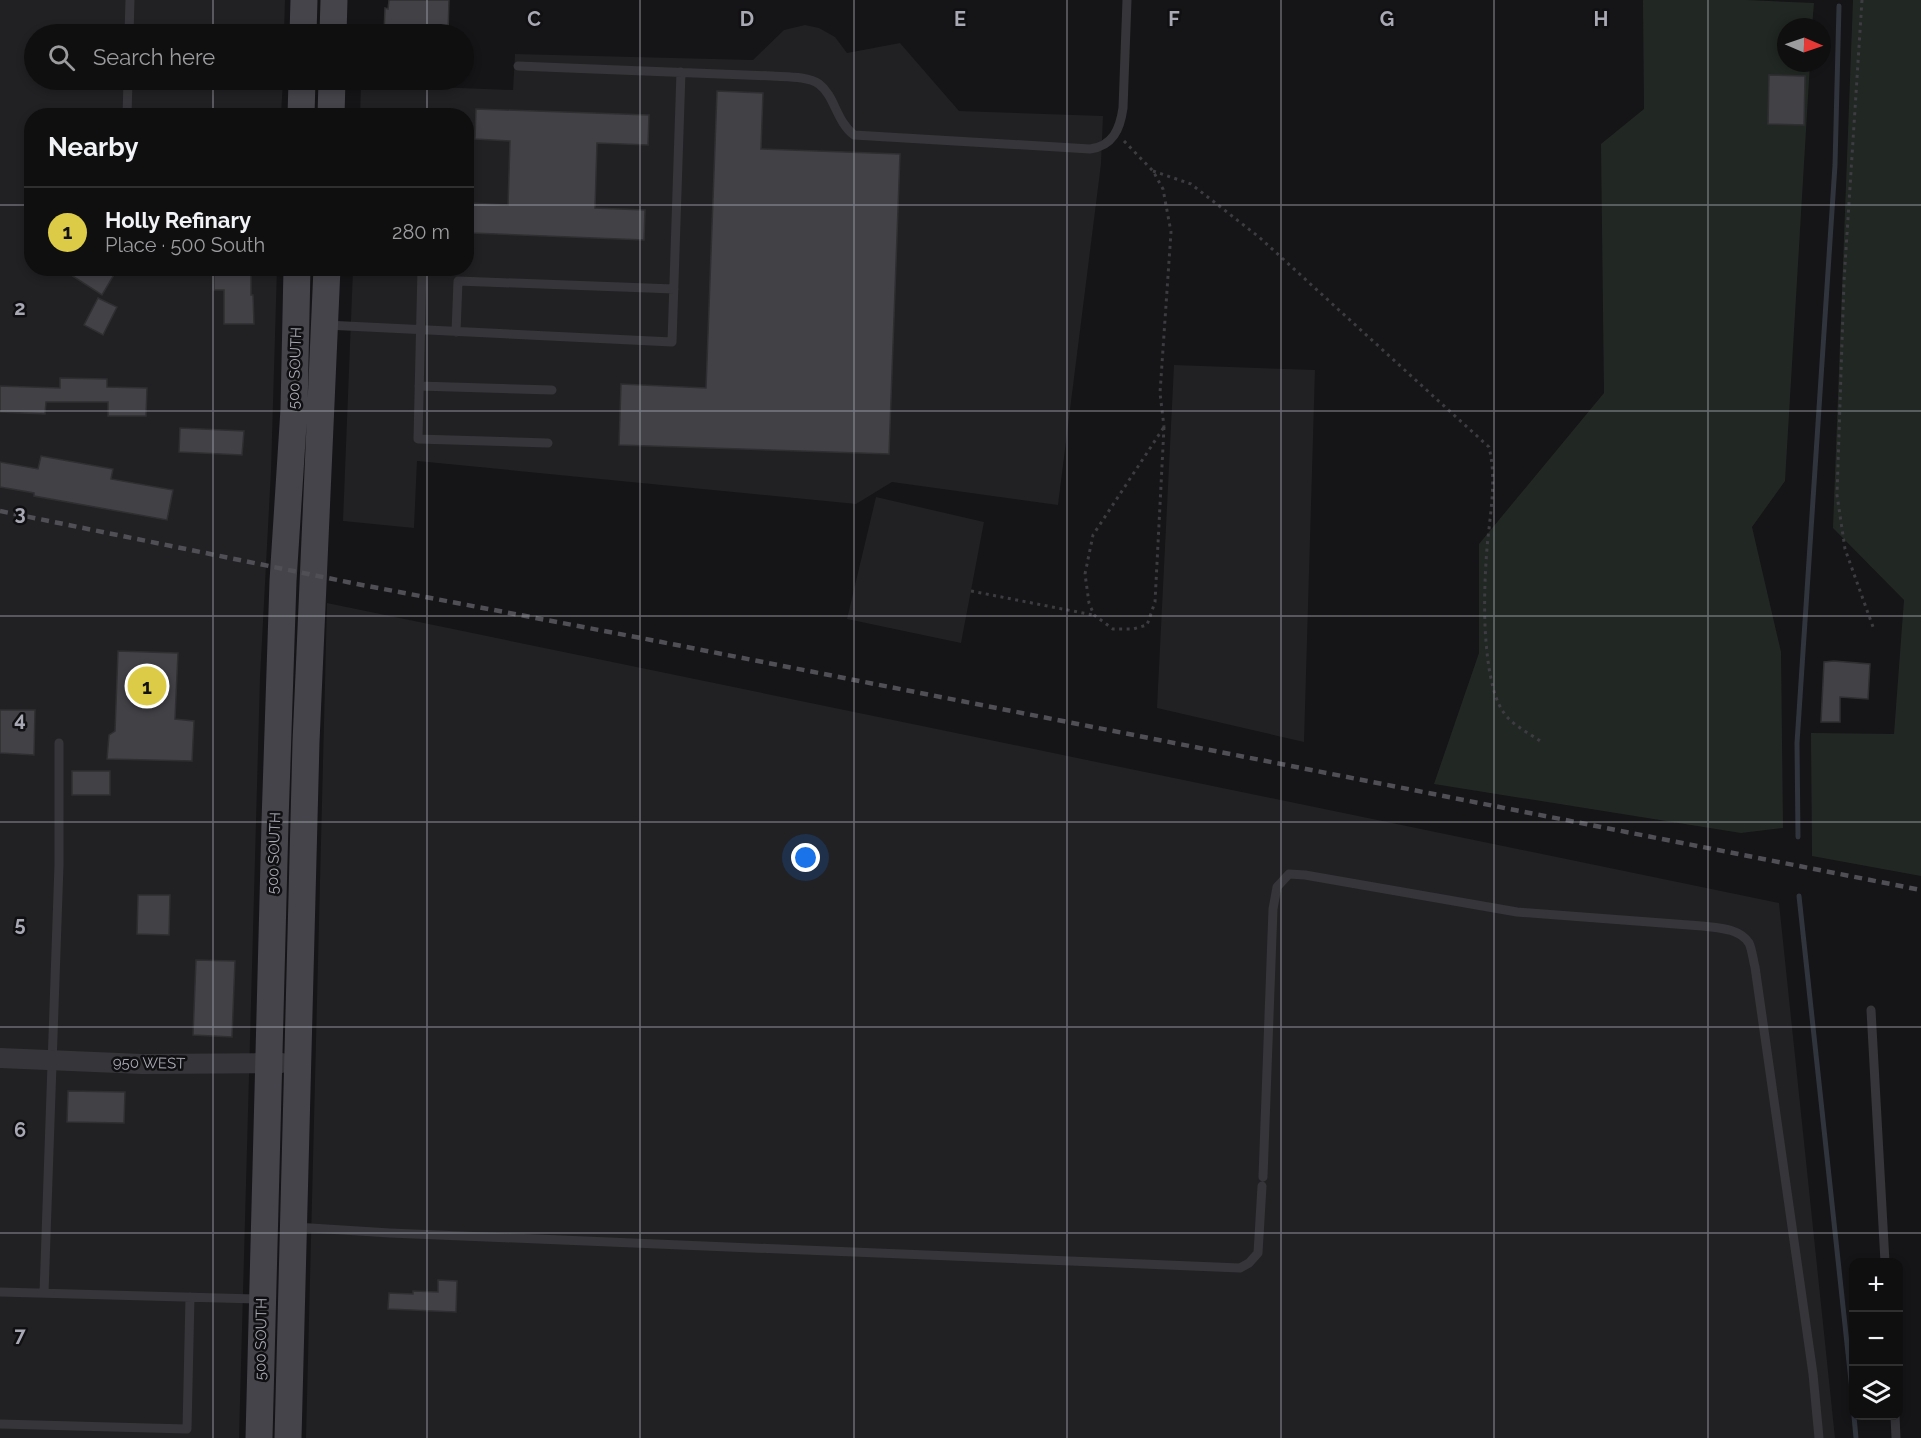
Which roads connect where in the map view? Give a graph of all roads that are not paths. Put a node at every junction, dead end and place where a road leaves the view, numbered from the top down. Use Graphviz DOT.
graph roads {
  1 [pos="130,0"];
  2 [pos="304,0"];
  3 [pos="334,0"];
  4 [pos="1127,0"];
  5 [pos="129,24"];
  6 [pos="303,24"];
  7 [pos="333,24"];
  8 [pos="518,66"];
  9 [pos="681,72"];
  10 [pos="128,90"];
  11 [pos="302,90"];
  12 [pos="332,90"];
  13 [pos="127,108"];
  14 [pos="301,108"];
  15 [pos="331,108"];
  16 [pos="297,276"];
  17 [pos="327,276"];
  18 [pos="422,276"];
  19 [pos="674,289"];
  20 [pos="324,325"];
  21 [pos="420,330"];
  22 [pos="456,332"];
  23 [pos="419,386"];
  24 [pos="552,390"];
  25 [pos="548,443"];
  26 [pos="59,743"];
  27 [pos="1871,1010"];
  28 [pos="0,1058"];
  29 [pos="51,1060"];
  30 [pos="298,1063"];
  31 [pos="268,1064"];
  32 [pos="293,1227"];
  33 [pos="1885,1258"];
  34 [pos="0,1292"];
  35 [pos="44,1293"];
  36 [pos="190,1297"];
  37 [pos="262,1299"];
  38 [pos="1895,1420"];
  39 [pos="0,1424"];
  40 [pos="259,1438"];
  41 [pos="288,1438"];
  42 [pos="1818,1438"];
  43 [pos="1896,1438"];
  1 -- 5 [label="lane"];
  2 -- 6 [label="main road"];
  3 -- 7 [label="main road"];
  4 -- 9 [label="lane"];
  8 -- 9 [label="lane"];
  9 -- 19 [label="lane"];
  10 -- 13 [label="lane"];
  11 -- 14 [label="main road"];
  12 -- 15 [label="main road"];
  16 -- 31 [label="main road, 500 SOUTH"];
  17 -- 20 [label="main road, 500 SOUTH"];
  18 -- 21 [label="lane"];
  19 -- 22 [label="lane"];
  19 -- 22 [label="lane"];
  20 -- 21 [label="lane"];
  20 -- 30 [label="main road, 500 SOUTH"];
  21 -- 22 [label="lane"];
  21 -- 23 [label="lane"];
  23 -- 24 [label="lane"];
  23 -- 25 [label="lane"];
  26 -- 29 [label="lane"];
  27 -- 33 [label="lane"];
  28 -- 29 [label="street, 950 WEST"];
  29 -- 31 [label="street, 950 WEST"];
  29 -- 35 [label="lane"];
  30 -- 31 [label="street, 950 WEST"];
  30 -- 32 [label="main road, 500 SOUTH"];
  31 -- 37 [label="main road, 500 SOUTH"];
  32 -- 41 [label="main road, 500 SOUTH"];
  32 -- 42 [label="lane"];
  34 -- 35 [label="lane"];
  35 -- 36 [label="lane"];
  36 -- 37 [label="lane"];
  36 -- 39 [label="lane"];
  37 -- 40 [label="main road, 500 SOUTH"];
  38 -- 43 [label="lane"];
}
